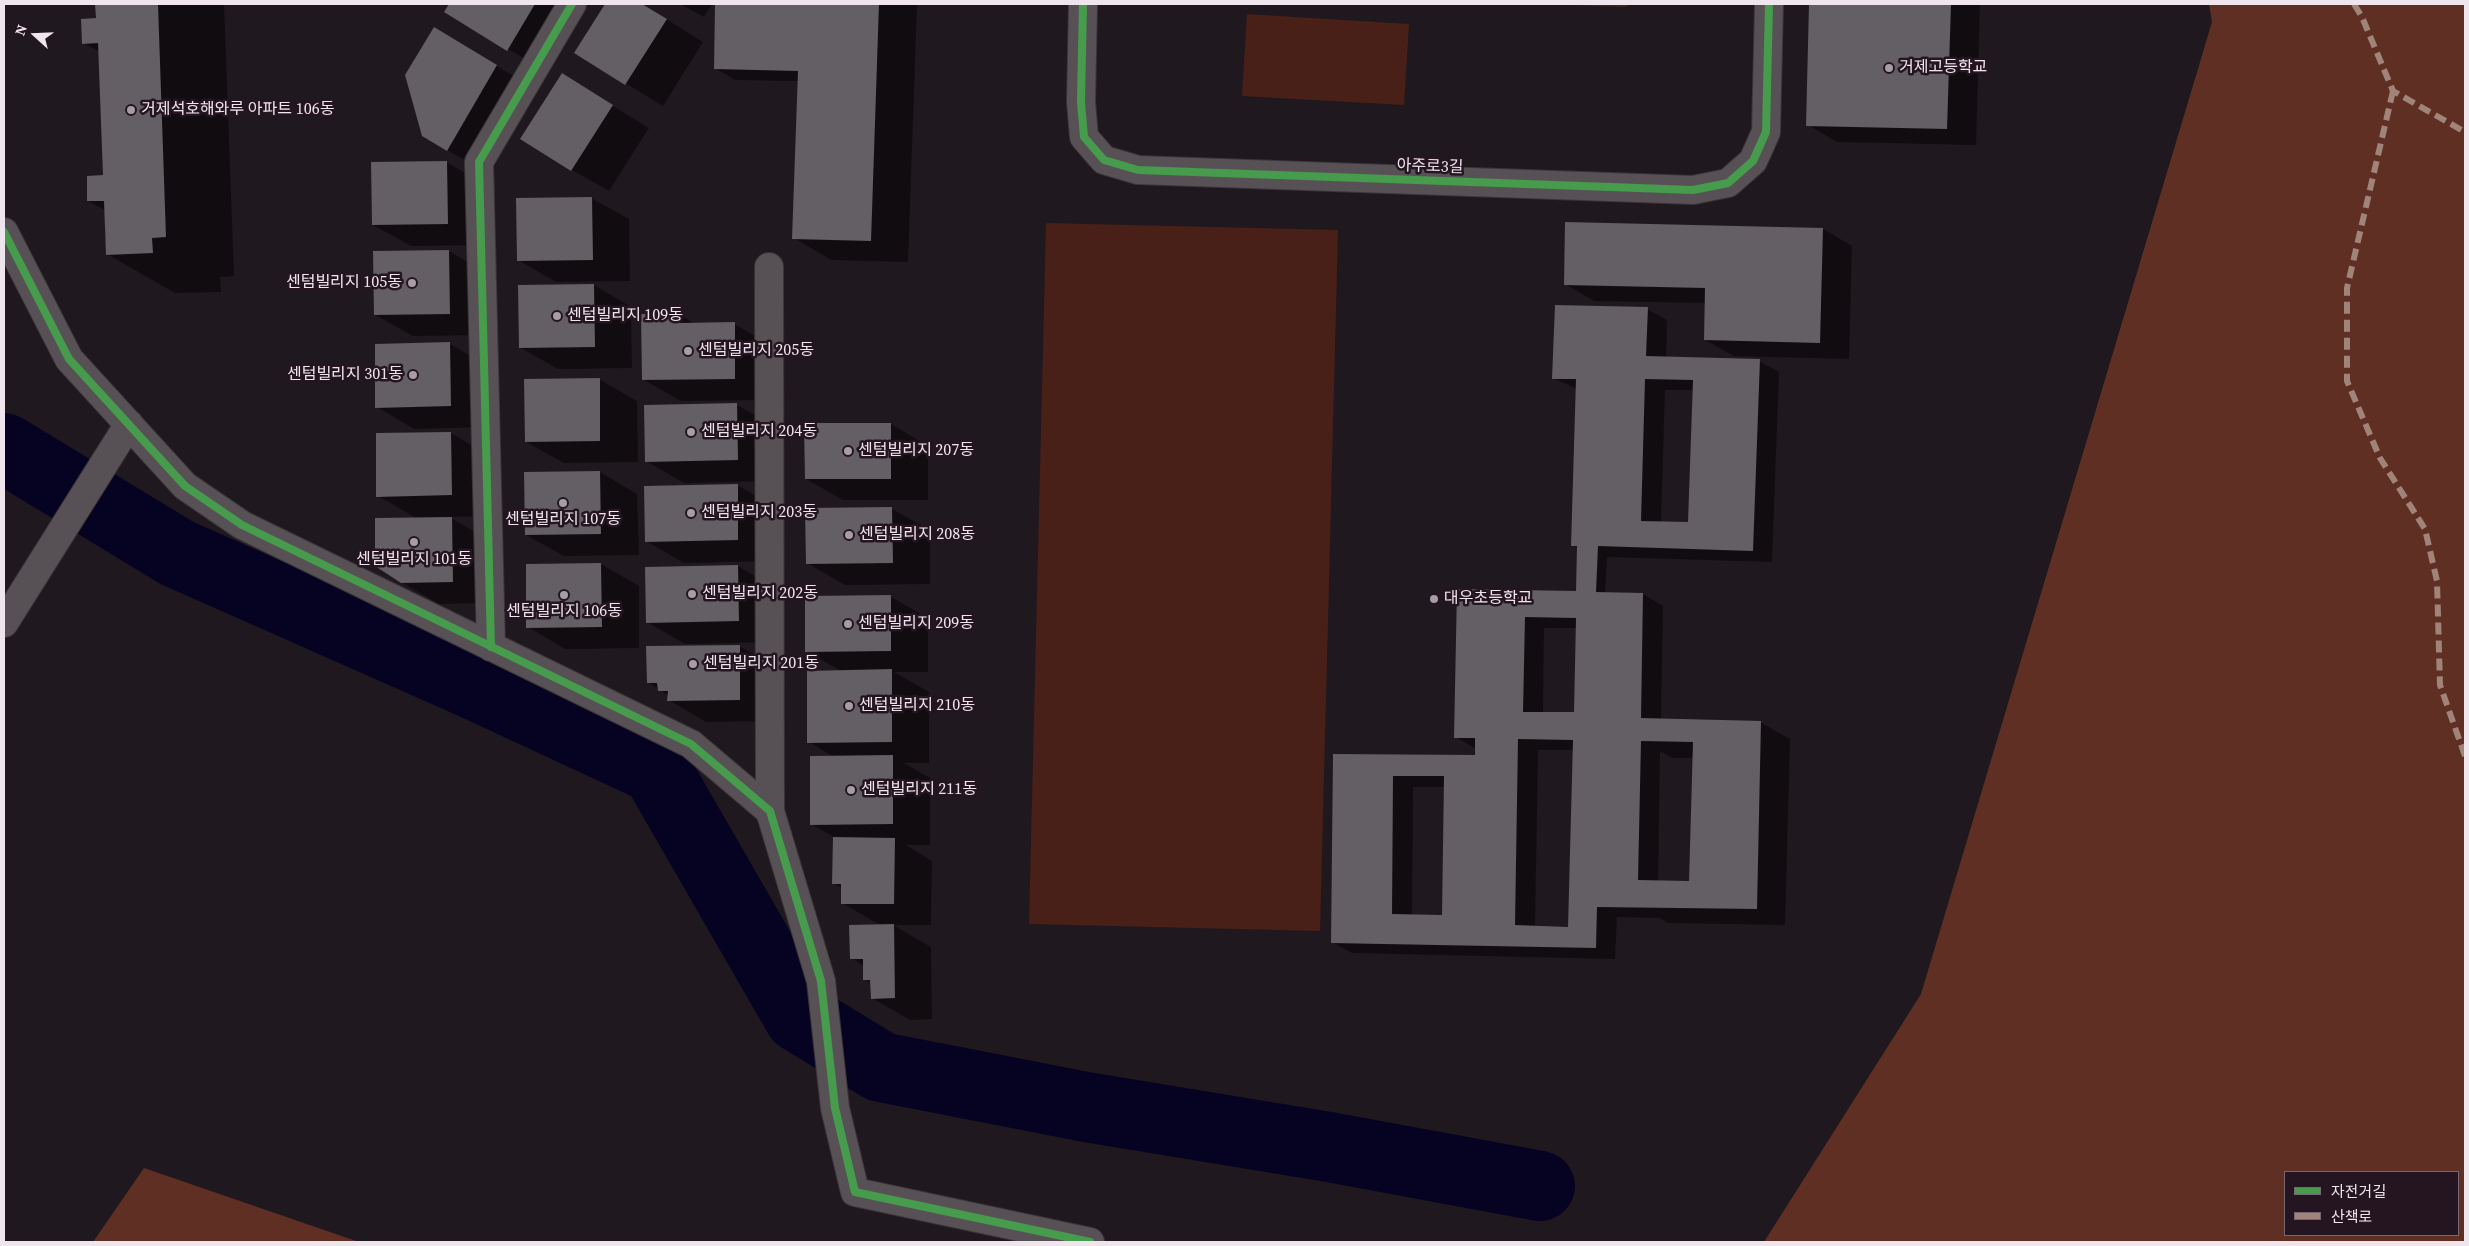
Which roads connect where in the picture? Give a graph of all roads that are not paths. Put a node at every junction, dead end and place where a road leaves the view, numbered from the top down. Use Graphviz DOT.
graph roads {
  1 [pos="572,4"];
  2 [pos="1083,4"];
  3 [pos="1769,4"];
  4 [pos="4,232"];
  5 [pos="769,267"];
  6 [pos="129,424"];
  7 [pos="4,623"];
  8 [pos="492,647"];
  9 [pos="770,811"];
  10 [pos="1090,1242"];
  1 -- 8 [label="street"];
  2 -- 3 [label="street, 아주로3길"];
  4 -- 6 [label="street"];
  5 -- 9 [label="street"];
  6 -- 7 [label="street"];
  6 -- 8 [label="street"];
  8 -- 9 [label="street"];
  9 -- 10 [label="street"];
}
